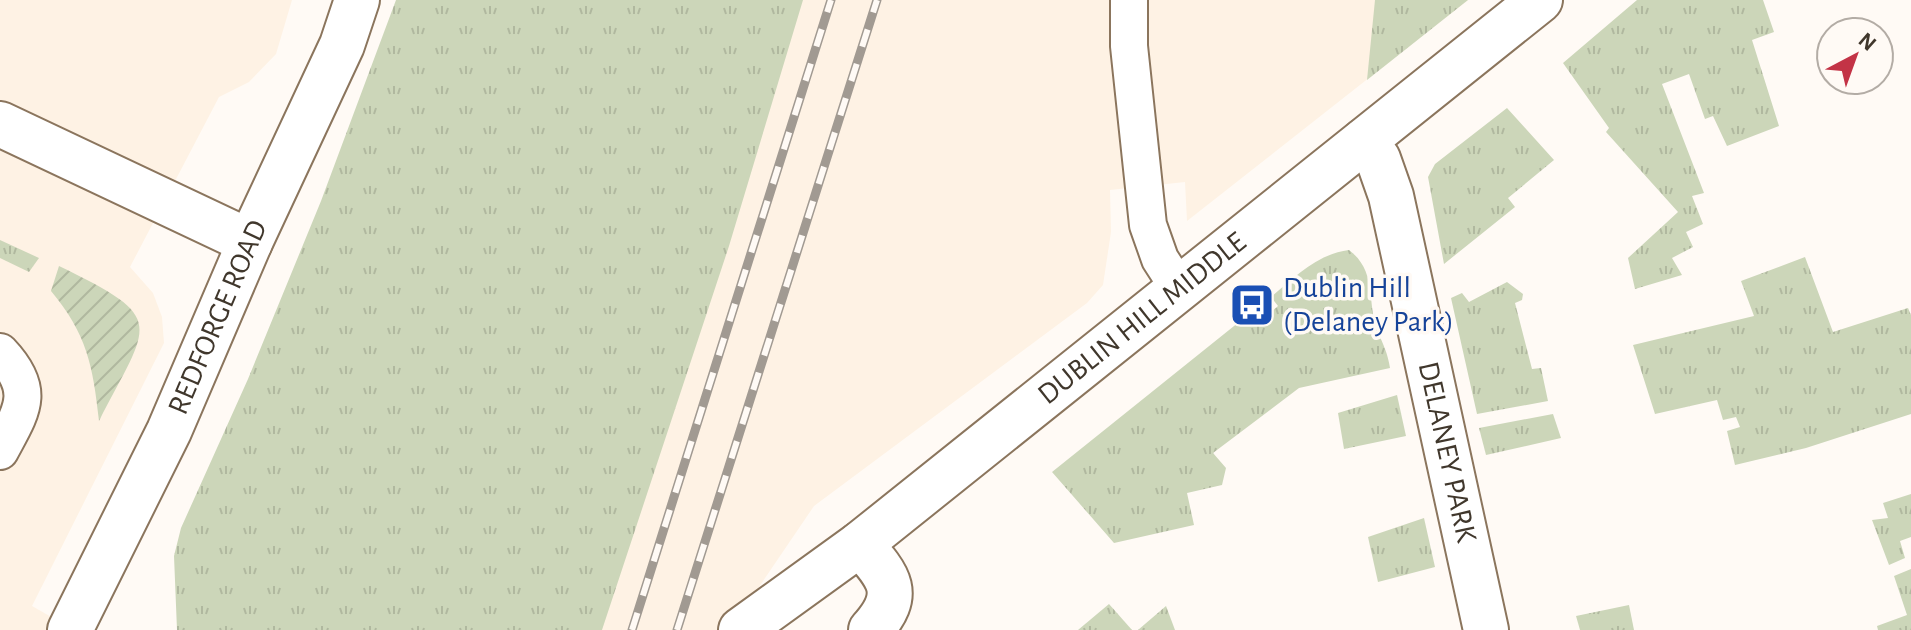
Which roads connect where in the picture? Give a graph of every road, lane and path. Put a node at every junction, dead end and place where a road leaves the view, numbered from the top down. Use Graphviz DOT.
graph roads {
  1 [pos="357,0"];
  2 [pos="1129,0"];
  3 [pos="1540,0"];
  4 [pos="0,124"];
  5 [pos="1364,141"];
  6 [pos="250,242"];
  7 [pos="1178,287"];
  8 [pos="0,352"];
  9 [pos="0,451"];
  10 [pos="860,544"];
  11 [pos="70,630"];
  12 [pos="741,630"];
  13 [pos="871,630"];
  14 [pos="1486,630"];
  1 -- 6 [label="street, REDFORGE ROAD"];
  2 -- 7 [label="lane"];
  3 -- 5 [label="street, DUBLIN HILL MIDDLE"];
  4 -- 6 [label="street"];
  5 -- 7 [label="street, DUBLIN HILL MIDDLE"];
  5 -- 14 [label="street, DELANEY PARK"];
  6 -- 11 [label="street, REDFORGE ROAD"];
  7 -- 10 [label="street, DUBLIN HILL MIDDLE"];
  8 -- 9 [label="lane"];
  10 -- 12 [label="street, DUBLIN HILL MIDDLE"];
  10 -- 13 [label="street"];
}
